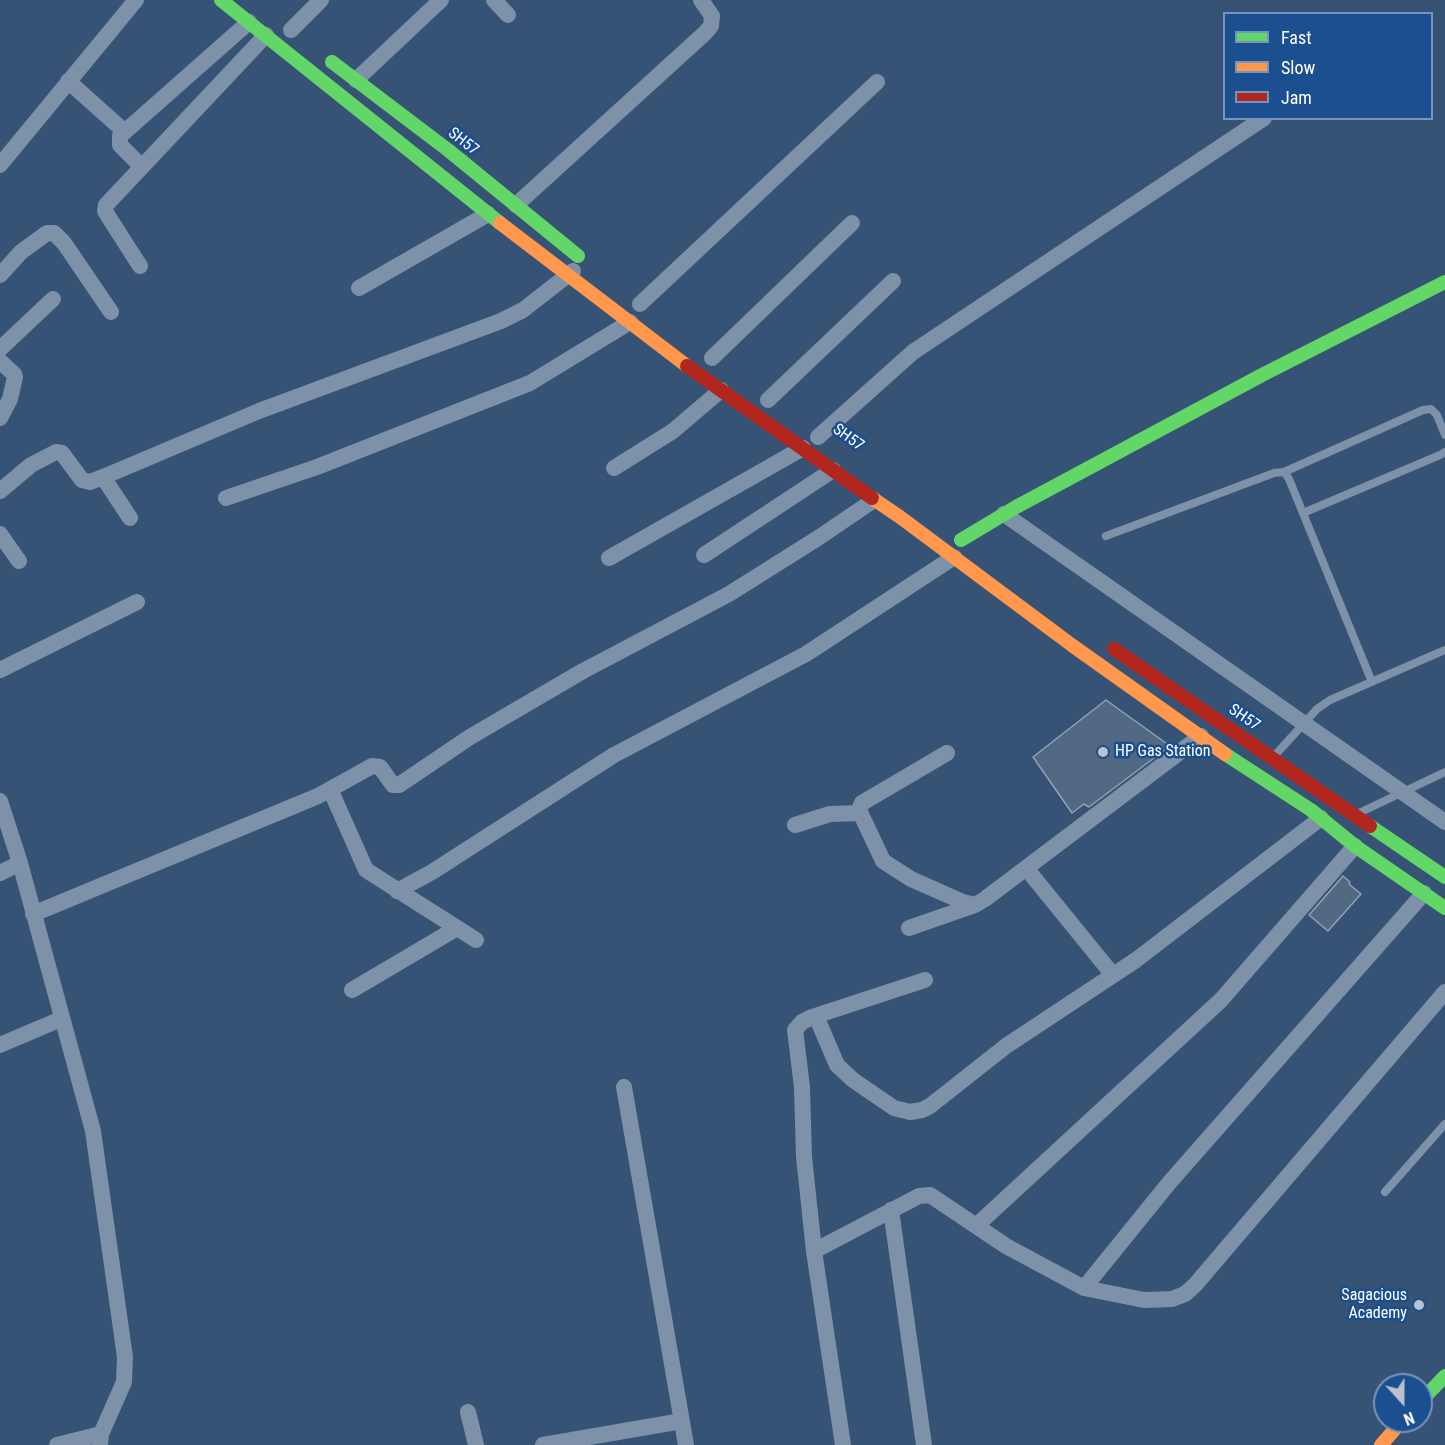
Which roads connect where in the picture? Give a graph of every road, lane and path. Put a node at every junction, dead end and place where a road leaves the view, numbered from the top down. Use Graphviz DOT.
graph roads {
  1 [pos="136,0"];
  2 [pos="221,0"];
  3 [pos="321,0"];
  4 [pos="441,0"];
  5 [pos="494,0"];
  6 [pos="701,0"];
  7 [pos="508,15"];
  8 [pos="249,22"];
  9 [pos="291,30"];
  10 [pos="266,35"];
  11 [pos="318,51"];
  12 [pos="356,80"];
  13 [pos="68,81"];
  14 [pos="877,82"];
  15 [pos="1261,120"];
  16 [pos="125,132"];
  17 [pos="0,165"];
  18 [pos="141,166"];
  19 [pos="516,205"];
  20 [pos="488,214"];
  21 [pos="852,223"];
  22 [pos="587,262"];
  23 [pos="140,266"];
  24 [pos="0,275"];
  25 [pos="570,275"];
  26 [pos="893,281"];
  27 [pos="1445,282"];
  28 [pos="359,288"];
  29 [pos="53,299"];
  30 [pos="641,304"];
  31 [pos="111,312"];
  32 [pos="630,322"];
  33 [pos="0,349"];
  34 [pos="712,358"];
  35 [pos="0,360"];
  36 [pos="721,390"];
  37 [pos="769,401"];
  38 [pos="0,418"];
  39 [pos="1445,435"];
  40 [pos="817,437"];
  41 [pos="803,448"];
  42 [pos="1445,452"];
  43 [pos="614,468"];
  44 [pos="833,470"];
  45 [pos="1284,472"];
  46 [pos="103,477"];
  47 [pos="0,491"];
  48 [pos="226,498"];
  49 [pos="874,500"];
  50 [pos="1303,513"];
  51 [pos="1004,514"];
  52 [pos="130,518"];
  53 [pos="0,534"];
  54 [pos="1106,537"];
  55 [pos="960,540"];
  56 [pos="704,555"];
  57 [pos="954,557"];
  58 [pos="609,558"];
  59 [pos="19,561"];
  60 [pos="137,602"];
  61 [pos="1099,638"];
  62 [pos="1445,650"];
  63 [pos="0,670"];
  64 [pos="1372,682"];
  65 [pos="1303,725"];
  66 [pos="1201,736"];
  67 [pos="1251,743"];
  68 [pos="947,753"];
  69 [pos="1273,758"];
  70 [pos="1238,763"];
  71 [pos="1445,772"];
  72 [pos="330,789"];
  73 [pos="1403,792"];
  74 [pos="0,801"];
  75 [pos="860,813"];
  76 [pos="1355,814"];
  77 [pos="1321,818"];
  78 [pos="1445,822"];
  79 [pos="795,825"];
  80 [pos="1355,846"];
  81 [pos="20,862"];
  82 [pos="1026,868"];
  83 [pos="0,873"];
  84 [pos="1445,877"];
  85 [pos="398,891"];
  86 [pos="1424,893"];
  87 [pos="975,905"];
  88 [pos="1445,908"];
  89 [pos="33,914"];
  90 [pos="457,928"];
  91 [pos="909,928"];
  92 [pos="476,940"];
  93 [pos="1113,975"];
  94 [pos="925,980"];
  95 [pos="352,990"];
  96 [pos="1445,992"];
  97 [pos="816,1016"];
  98 [pos="61,1019"];
  99 [pos="0,1045"];
  100 [pos="624,1087"];
  101 [pos="1445,1124"];
  102 [pos="1385,1192"];
  103 [pos="891,1210"];
  104 [pos="976,1226"];
  105 [pos="814,1251"];
  106 [pos="1084,1288"];
  107 [pos="1445,1376"];
  108 [pos="1433,1388"];
  109 [pos="468,1412"];
  110 [pos="682,1421"];
  111 [pos="1392,1433"];
  112 [pos="100,1439"];
  113 [pos="57,1445"];
  114 [pos="476,1445"];
  115 [pos="543,1445"];
  116 [pos="686,1445"];
  117 [pos="843,1445"];
  118 [pos="924,1445"];
  119 [pos="1381,1445"];
  1 -- 13 [label="street"];
  2 -- 8 [label="main road"];
  3 -- 9 [label="street"];
  4 -- 12 [label="street"];
  5 -- 7 [label="street"];
  6 -- 19 [label="street"];
  8 -- 10 [label="main road"];
  8 -- 16 [label="street"];
  10 -- 18 [label="street"];
  10 -- 20 [label="main road"];
  11 -- 12 [label="main road, SH57"];
  12 -- 19 [label="main road, SH57"];
  13 -- 16 [label="street"];
  13 -- 17 [label="street"];
  14 -- 30 [label="street"];
  15 -- 40 [label="street"];
  16 -- 18 [label="street"];
  18 -- 23 [label="street"];
  19 -- 22 [label="main road, SH57"];
  20 -- 25 [label="main road"];
  20 -- 28 [label="street"];
  21 -- 34 [label="street"];
  22 -- 25 [label="street"];
  24 -- 31 [label="street"];
  25 -- 32 [label="main road"];
  25 -- 46 [label="street"];
  26 -- 37 [label="street"];
  27 -- 51 [label="main road"];
  29 -- 33 [label="street"];
  32 -- 36 [label="main road"];
  32 -- 48 [label="street"];
  35 -- 38 [label="street"];
  36 -- 41 [label="main road"];
  36 -- 43 [label="street"];
  39 -- 45 [label="lane"];
  41 -- 44 [label="main road"];
  41 -- 58 [label="street"];
  42 -- 50 [label="lane"];
  44 -- 49 [label="main road"];
  44 -- 56 [label="street"];
  45 -- 50 [label="lane"];
  45 -- 54 [label="lane"];
  46 -- 47 [label="street"];
  46 -- 52 [label="street"];
  49 -- 57 [label="main road"];
  49 -- 72 [label="street"];
  50 -- 64 [label="lane"];
  51 -- 55 [label="main road"];
  51 -- 65 [label="street"];
  53 -- 59 [label="street"];
  57 -- 66 [label="main road"];
  57 -- 85 [label="street"];
  60 -- 63 [label="street"];
  61 -- 67 [label="main road, SH57"];
  62 -- 64 [label="lane"];
  64 -- 65 [label="lane"];
  65 -- 69 [label="lane"];
  65 -- 73 [label="street"];
  66 -- 70 [label="main road"];
  66 -- 82 [label="street"];
  67 -- 69 [label="main road, SH57"];
  67 -- 70 [label="main road"];
  68 -- 75 [label="street"];
  69 -- 76 [label="main road, SH57"];
  70 -- 77 [label="main road"];
  71 -- 73 [label="lane"];
  72 -- 85 [label="street"];
  72 -- 89 [label="street"];
  73 -- 76 [label="lane"];
  73 -- 78 [label="street"];
  74 -- 81 [label="street"];
  75 -- 79 [label="street"];
  75 -- 87 [label="street"];
  76 -- 84 [label="main road, SH57"];
  77 -- 80 [label="main road"];
  77 -- 93 [label="street"];
  80 -- 86 [label="main road"];
  80 -- 104 [label="street"];
  81 -- 83 [label="street"];
  81 -- 89 [label="street"];
  82 -- 87 [label="street"];
  82 -- 93 [label="street"];
  85 -- 90 [label="street"];
  86 -- 88 [label="main road"];
  86 -- 106 [label="street"];
  87 -- 91 [label="street"];
  89 -- 98 [label="street"];
  90 -- 92 [label="street"];
  90 -- 95 [label="street"];
  93 -- 97 [label="street"];
  94 -- 97 [label="street"];
  96 -- 106 [label="street"];
  97 -- 105 [label="street"];
  98 -- 99 [label="street"];
  98 -- 112 [label="street"];
  100 -- 110 [label="street"];
  101 -- 102 [label="lane"];
  103 -- 104 [label="street"];
  103 -- 105 [label="street"];
  103 -- 118 [label="street"];
  104 -- 106 [label="street"];
  105 -- 117 [label="street"];
  107 -- 108 [label="main road"];
  109 -- 114 [label="street"];
  110 -- 115 [label="street"];
  110 -- 116 [label="street"];
  111 -- 119 [label="main road"];
  112 -- 113 [label="street"];
}
